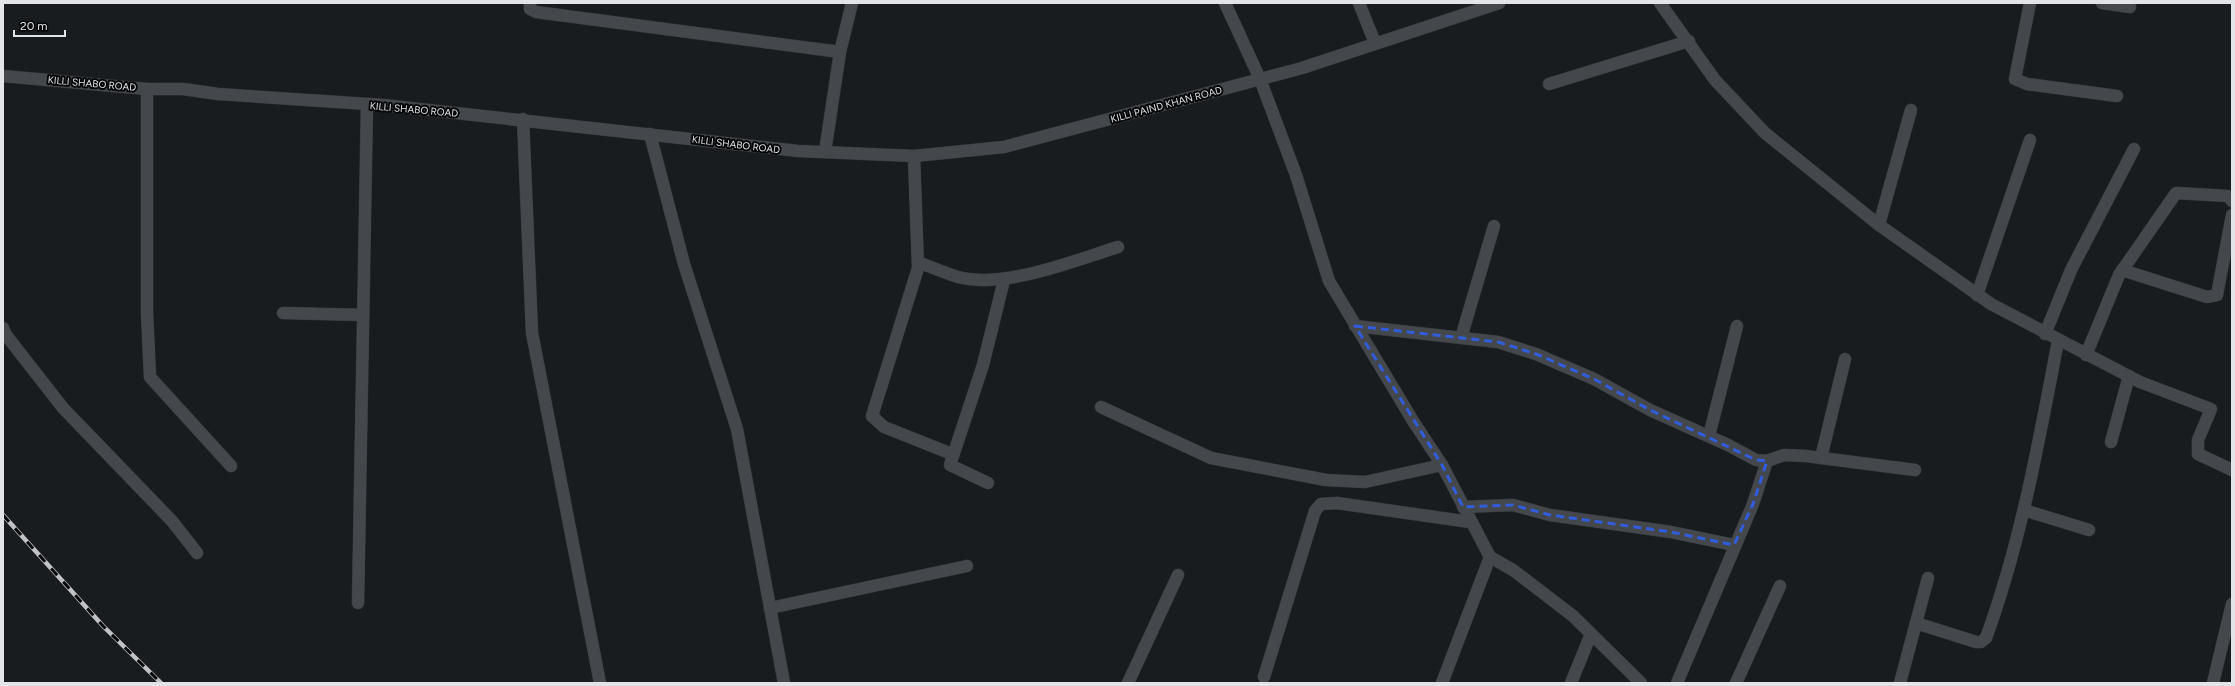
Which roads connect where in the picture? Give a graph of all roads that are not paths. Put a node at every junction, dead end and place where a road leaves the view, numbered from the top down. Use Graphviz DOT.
graph roads {
  1 [pos="530,3"];
  2 [pos="852,3"];
  3 [pos="1224,3"];
  4 [pos="1359,3"];
  5 [pos="1499,3"];
  6 [pos="1660,3"];
  7 [pos="2030,3"];
  8 [pos="2102,3"];
  9 [pos="2130,7"];
  10 [pos="1688,41"];
  11 [pos="1376,43"];
  12 [pos="840,52"];
  13 [pos="3,76"];
  14 [pos="1260,79"];
  15 [pos="1549,84"];
  16 [pos="147,89"];
  17 [pos="2117,96"];
  18 [pos="367,104"];
  19 [pos="1911,110"];
  20 [pos="523,119"];
  21 [pos="650,134"];
  22 [pos="2030,140"];
  23 [pos="2134,149"];
  24 [pos="825,152"];
  25 [pos="914,156"];
  26 [pos="2232,200"];
  27 [pos="2232,215"];
  28 [pos="1879,225"];
  29 [pos="1494,226"];
  30 [pos="1118,247"];
  31 [pos="918,262"];
  32 [pos="2122,270"];
  33 [pos="1004,280"];
  34 [pos="1977,295"];
  35 [pos="283,314"];
  36 [pos="363,315"];
  37 [pos="1355,326"];
  38 [pos="1737,326"];
  39 [pos="3,328"];
  40 [pos="2045,334"];
  41 [pos="1461,338"];
  42 [pos="2058,341"];
  43 [pos="2086,355"];
  44 [pos="1844,359"];
  45 [pos="2129,376"];
  46 [pos="1101,407"];
  47 [pos="1709,436"];
  48 [pos="2111,442"];
  49 [pos="952,454"];
  50 [pos="1821,458"];
  51 [pos="1767,461"];
  52 [pos="1442,465"];
  53 [pos="231,466"];
  54 [pos="1915,470"];
  55 [pos="2232,470"];
  56 [pos="988,484"];
  57 [pos="1463,507"];
  58 [pos="2024,510"];
  59 [pos="1470,522"];
  60 [pos="2089,530"];
  61 [pos="1734,545"];
  62 [pos="197,553"];
  63 [pos="1490,557"];
  64 [pos="967,566"];
  65 [pos="1178,575"];
  66 [pos="1928,578"];
  67 [pos="1780,586"];
  68 [pos="358,603"];
  69 [pos="2232,604"];
  70 [pos="770,608"];
  71 [pos="1916,624"];
  72 [pos="1591,634"];
  73 [pos="1264,677"];
  74 [pos="600,683"];
  75 [pos="784,683"];
  76 [pos="1128,683"];
  77 [pos="1442,683"];
  78 [pos="1571,683"];
  79 [pos="1641,683"];
  80 [pos="1677,683"];
  81 [pos="1736,683"];
  82 [pos="1900,683"];
  83 [pos="2213,683"];
  1 -- 12 [label="street"];
  2 -- 12 [label="street"];
  3 -- 14 [label="street"];
  4 -- 11 [label="street"];
  5 -- 11 [label="street, KILLI PAIND KHAN ROAD"];
  6 -- 10 [label="street"];
  7 -- 17 [label="street"];
  8 -- 9 [label="street"];
  10 -- 15 [label="street"];
  10 -- 28 [label="street"];
  11 -- 14 [label="street, KILLI PAIND KHAN ROAD"];
  12 -- 24 [label="street"];
  13 -- 16 [label="street, KILLI SHABO ROAD"];
  14 -- 25 [label="street, KILLI PAIND KHAN ROAD"];
  14 -- 37 [label="street"];
  16 -- 18 [label="street, KILLI SHABO ROAD"];
  16 -- 53 [label="street"];
  18 -- 20 [label="street, KILLI SHABO ROAD"];
  18 -- 36 [label="street"];
  19 -- 28 [label="street"];
  20 -- 21 [label="street, KILLI SHABO ROAD"];
  20 -- 74 [label="street"];
  21 -- 24 [label="street, KILLI SHABO ROAD"];
  21 -- 70 [label="street"];
  22 -- 34 [label="street"];
  23 -- 40 [label="street"];
  24 -- 25 [label="street, KILLI PAIND KHAN ROAD"];
  25 -- 31 [label="street"];
  26 -- 32 [label="street"];
  27 -- 32 [label="street"];
  28 -- 34 [label="street"];
  29 -- 41 [label="street"];
  30 -- 33 [label="street"];
  31 -- 33 [label="street"];
  31 -- 49 [label="street"];
  32 -- 43 [label="street"];
  33 -- 49 [label="street"];
  34 -- 40 [label="street"];
  35 -- 36 [label="street"];
  36 -- 68 [label="street"];
  37 -- 41 [label="street"];
  37 -- 52 [label="street"];
  38 -- 47 [label="street"];
  39 -- 62 [label="street"];
  40 -- 42 [label="street"];
  41 -- 47 [label="street"];
  42 -- 43 [label="street"];
  42 -- 58 [label="street"];
  43 -- 45 [label="street"];
  44 -- 50 [label="street"];
  45 -- 48 [label="street"];
  45 -- 55 [label="street"];
  46 -- 52 [label="street"];
  47 -- 51 [label="street"];
  49 -- 56 [label="street"];
  50 -- 51 [label="street"];
  50 -- 54 [label="street"];
  51 -- 61 [label="street"];
  52 -- 57 [label="street"];
  57 -- 59 [label="street"];
  57 -- 61 [label="street"];
  58 -- 60 [label="street"];
  58 -- 71 [label="street"];
  59 -- 63 [label="street"];
  59 -- 73 [label="street"];
  61 -- 80 [label="street"];
  63 -- 72 [label="street"];
  63 -- 77 [label="street"];
  64 -- 70 [label="street"];
  65 -- 76 [label="street"];
  66 -- 71 [label="street"];
  67 -- 81 [label="street"];
  69 -- 83 [label="street"];
  70 -- 75 [label="street"];
  71 -- 82 [label="street"];
  72 -- 78 [label="street"];
  72 -- 79 [label="street"];
}
